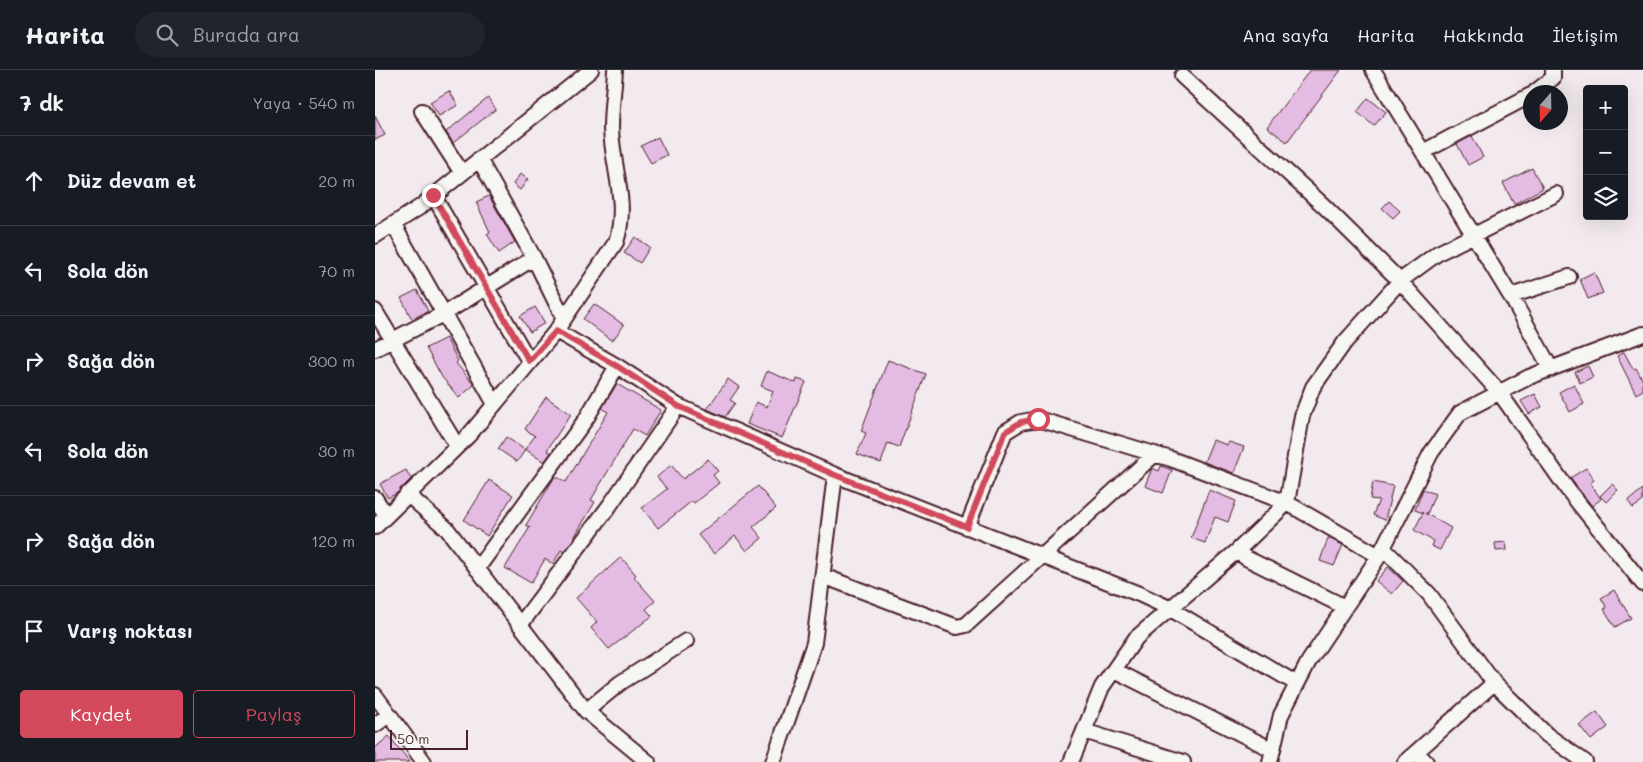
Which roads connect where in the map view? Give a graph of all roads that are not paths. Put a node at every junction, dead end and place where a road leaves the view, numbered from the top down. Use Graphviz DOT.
graph roads {
  1 [pos="591,70"];
  2 [pos="615,70"];
  3 [pos="1373,70"];
  4 [pos="1553,70"];
  5 [pos="1182,76"];
  6 [pos="1544,85"];
  7 [pos="1523,99"];
  8 [pos="423,111"];
  9 [pos="1423,152"];
  10 [pos="479,159"];
  11 [pos="462,173"];
  12 [pos="1555,194"];
  13 [pos="433,195"];
  14 [pos="393,224"];
  15 [pos="375,236"];
  16 [pos="1473,236"];
  17 [pos="534,258"];
  18 [pos="1569,277"];
  19 [pos="1400,281"];
  20 [pos="487,286"];
  21 [pos="1511,296"];
  22 [pos="375,311"];
  23 [pos="445,313"];
  24 [pos="564,319"];
  25 [pos="556,331"];
  26 [pos="1643,334"];
  27 [pos="393,340"];
  28 [pos="375,350"];
  29 [pos="529,361"];
  30 [pos="617,366"];
  31 [pos="1551,369"];
  32 [pos="1499,392"];
  33 [pos="495,404"];
  34 [pos="678,406"];
  35 [pos="457,446"];
  36 [pos="1155,454"];
  37 [pos="835,475"];
  38 [pos="407,494"];
  39 [pos="375,498"];
  40 [pos="1287,503"];
  41 [pos="386,515"];
  42 [pos="375,527"];
  43 [pos="967,527"];
  44 [pos="1237,552"];
  45 [pos="1381,552"];
  46 [pos="1043,556"];
  47 [pos="477,569"];
  48 [pos="823,576"];
  49 [pos="1643,584"];
  50 [pos="1345,607"];
  51 [pos="1169,608"];
  52 [pos="520,625"];
  53 [pos="686,641"];
  54 [pos="1114,670"];
  55 [pos="1494,683"];
  56 [pos="1297,684"];
  57 [pos="375,696"];
  58 [pos="586,711"];
  59 [pos="389,714"];
  60 [pos="375,725"];
  61 [pos="1084,731"];
  62 [pos="1271,756"];
  63 [pos="1421,757"];
  64 [pos="1174,761"];
  65 [pos="424,762"];
  66 [pos="648,762"];
  67 [pos="773,762"];
  68 [pos="1071,762"];
  69 [pos="1405,762"];
  70 [pos="1585,762"];
  1 -- 10 [label="street"];
  2 -- 24 [label="street"];
  3 -- 9 [label="street"];
  4 -- 6 [label="street"];
  5 -- 19 [label="street"];
  7 -- 9 [label="street"];
  8 -- 11 [label="street"];
  9 -- 16 [label="street"];
  10 -- 11 [label="street"];
  10 -- 17 [label="street"];
  11 -- 13 [label="street"];
  12 -- 16 [label="street"];
  13 -- 14 [label="street"];
  13 -- 20 [label="street"];
  14 -- 15 [label="street"];
  14 -- 23 [label="street"];
  16 -- 19 [label="street"];
  16 -- 21 [label="street"];
  17 -- 20 [label="street"];
  17 -- 24 [label="street"];
  18 -- 21 [label="street"];
  19 -- 32 [label="street"];
  19 -- 40 [label="street"];
  20 -- 23 [label="street"];
  20 -- 29 [label="street"];
  21 -- 31 [label="street"];
  22 -- 27 [label="street"];
  23 -- 27 [label="street"];
  23 -- 33 [label="street"];
  24 -- 25 [label="street"];
  25 -- 29 [label="street"];
  25 -- 30 [label="street"];
  26 -- 31 [label="street"];
  27 -- 28 [label="street"];
  27 -- 35 [label="street"];
  29 -- 33 [label="street"];
  30 -- 34 [label="street"];
  30 -- 47 [label="street"];
  31 -- 32 [label="street"];
  32 -- 45 [label="street"];
  32 -- 49 [label="street"];
  33 -- 35 [label="street"];
  34 -- 37 [label="street"];
  34 -- 52 [label="street"];
  35 -- 38 [label="street"];
  36 -- 40 [label="street"];
  36 -- 43 [label="street"];
  36 -- 46 [label="street"];
  37 -- 43 [label="street"];
  37 -- 48 [label="street"];
  38 -- 41 [label="street"];
  38 -- 47 [label="street"];
  39 -- 41 [label="street"];
  40 -- 44 [label="street"];
  40 -- 45 [label="street"];
  41 -- 42 [label="street"];
  43 -- 46 [label="street"];
  44 -- 50 [label="street"];
  44 -- 51 [label="street"];
  45 -- 50 [label="street"];
  45 -- 55 [label="street"];
  46 -- 48 [label="street"];
  46 -- 51 [label="street"];
  47 -- 52 [label="street"];
  48 -- 67 [label="street"];
  50 -- 56 [label="street"];
  51 -- 54 [label="street"];
  51 -- 56 [label="street"];
  52 -- 58 [label="street"];
  53 -- 58 [label="street"];
  54 -- 61 [label="street"];
  54 -- 62 [label="street"];
  55 -- 63 [label="street"];
  55 -- 70 [label="street"];
  56 -- 62 [label="street"];
  57 -- 59 [label="street"];
  58 -- 66 [label="street"];
  59 -- 60 [label="street"];
  59 -- 65 [label="street"];
  61 -- 64 [label="street"];
  61 -- 68 [label="street"];
  63 -- 69 [label="street"];
}
